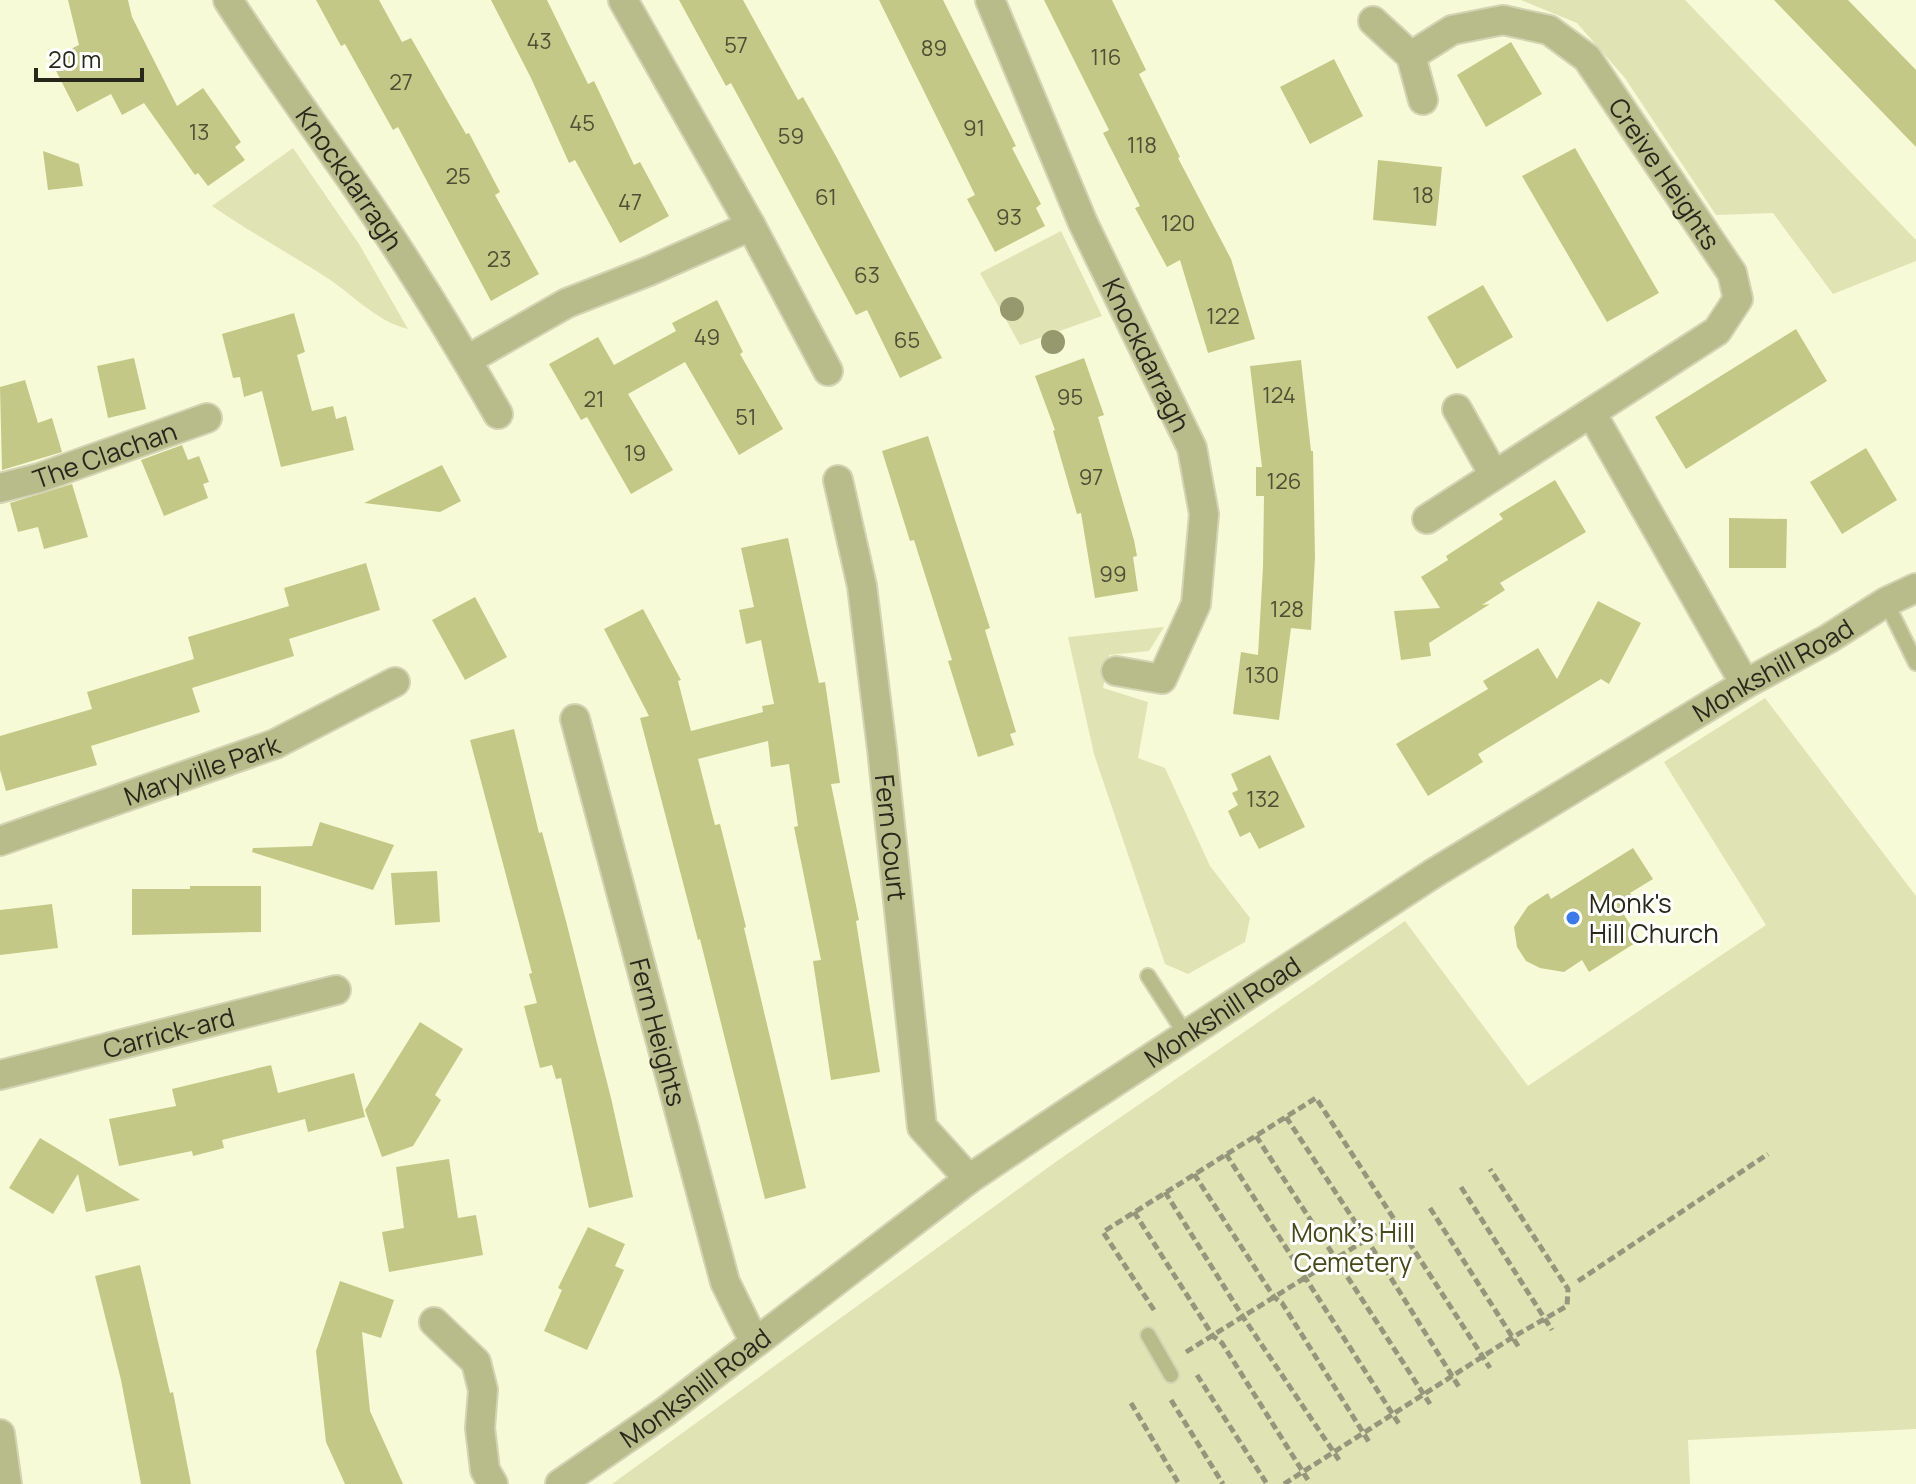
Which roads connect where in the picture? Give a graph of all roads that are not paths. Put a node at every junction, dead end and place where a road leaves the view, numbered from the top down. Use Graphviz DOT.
graph roads {
  1 [pos="228,0"];
  2 [pos="623,0"];
  3 [pos="990,0"];
  4 [pos="1373,21"];
  5 [pos="1411,56"];
  6 [pos="1423,100"];
  7 [pos="751,226"];
  8 [pos="467,360"];
  9 [pos="828,371"];
  10 [pos="1457,409"];
  11 [pos="498,414"];
  12 [pos="1592,414"];
  13 [pos="207,418"];
  14 [pos="1494,475"];
  15 [pos="838,480"];
  16 [pos="0,488"];
  17 [pos="1427,519"];
  18 [pos="1916,588"];
  19 [pos="1886,602"];
  20 [pos="1916,663"];
  21 [pos="1116,671"];
  22 [pos="395,682"];
  23 [pos="1745,684"];
  24 [pos="575,719"];
  25 [pos="0,841"];
  26 [pos="1148,976"];
  27 [pos="336,990"];
  28 [pos="1186,1035"];
  29 [pos="0,1075"];
  30 [pos="969,1179"];
  31 [pos="434,1322"];
  32 [pos="1148,1335"];
  33 [pos="754,1341"];
  34 [pos="1171,1375"];
  35 [pos="0,1434"];
  36 [pos="7,1484"];
  37 [pos="493,1484"];
  38 [pos="560,1484"];
  1 -- 8 [label="street, Knockdarragh"];
  2 -- 7 [label="street"];
  3 -- 21 [label="street, Knockdarragh"];
  4 -- 5 [label="street"];
  5 -- 6 [label="street"];
  5 -- 12 [label="street, Creive Heights"];
  7 -- 8 [label="street"];
  7 -- 9 [label="street"];
  8 -- 11 [label="street, Knockdarragh"];
  10 -- 14 [label="street"];
  12 -- 14 [label="street, Creive Heights"];
  12 -- 23 [label="street"];
  13 -- 16 [label="street, The Clachan"];
  14 -- 17 [label="street, Creive Heights"];
  15 -- 30 [label="street, Fern Court"];
  18 -- 19 [label="street, Monkshill Road"];
  19 -- 20 [label="lane"];
  19 -- 23 [label="street, Monkshill Road"];
  22 -- 25 [label="street, Maryville Park"];
  23 -- 28 [label="street, Monkshill Road"];
  24 -- 33 [label="street, Fern Heights"];
  26 -- 28 [label="lane"];
  27 -- 29 [label="street, Carrick-ard"];
  28 -- 30 [label="street, Monkshill Road"];
  30 -- 33 [label="street, Monkshill Road"];
  31 -- 37 [label="street"];
  32 -- 34 [label="lane"];
  33 -- 38 [label="street, Monkshill Road"];
  35 -- 36 [label="street"];
}
